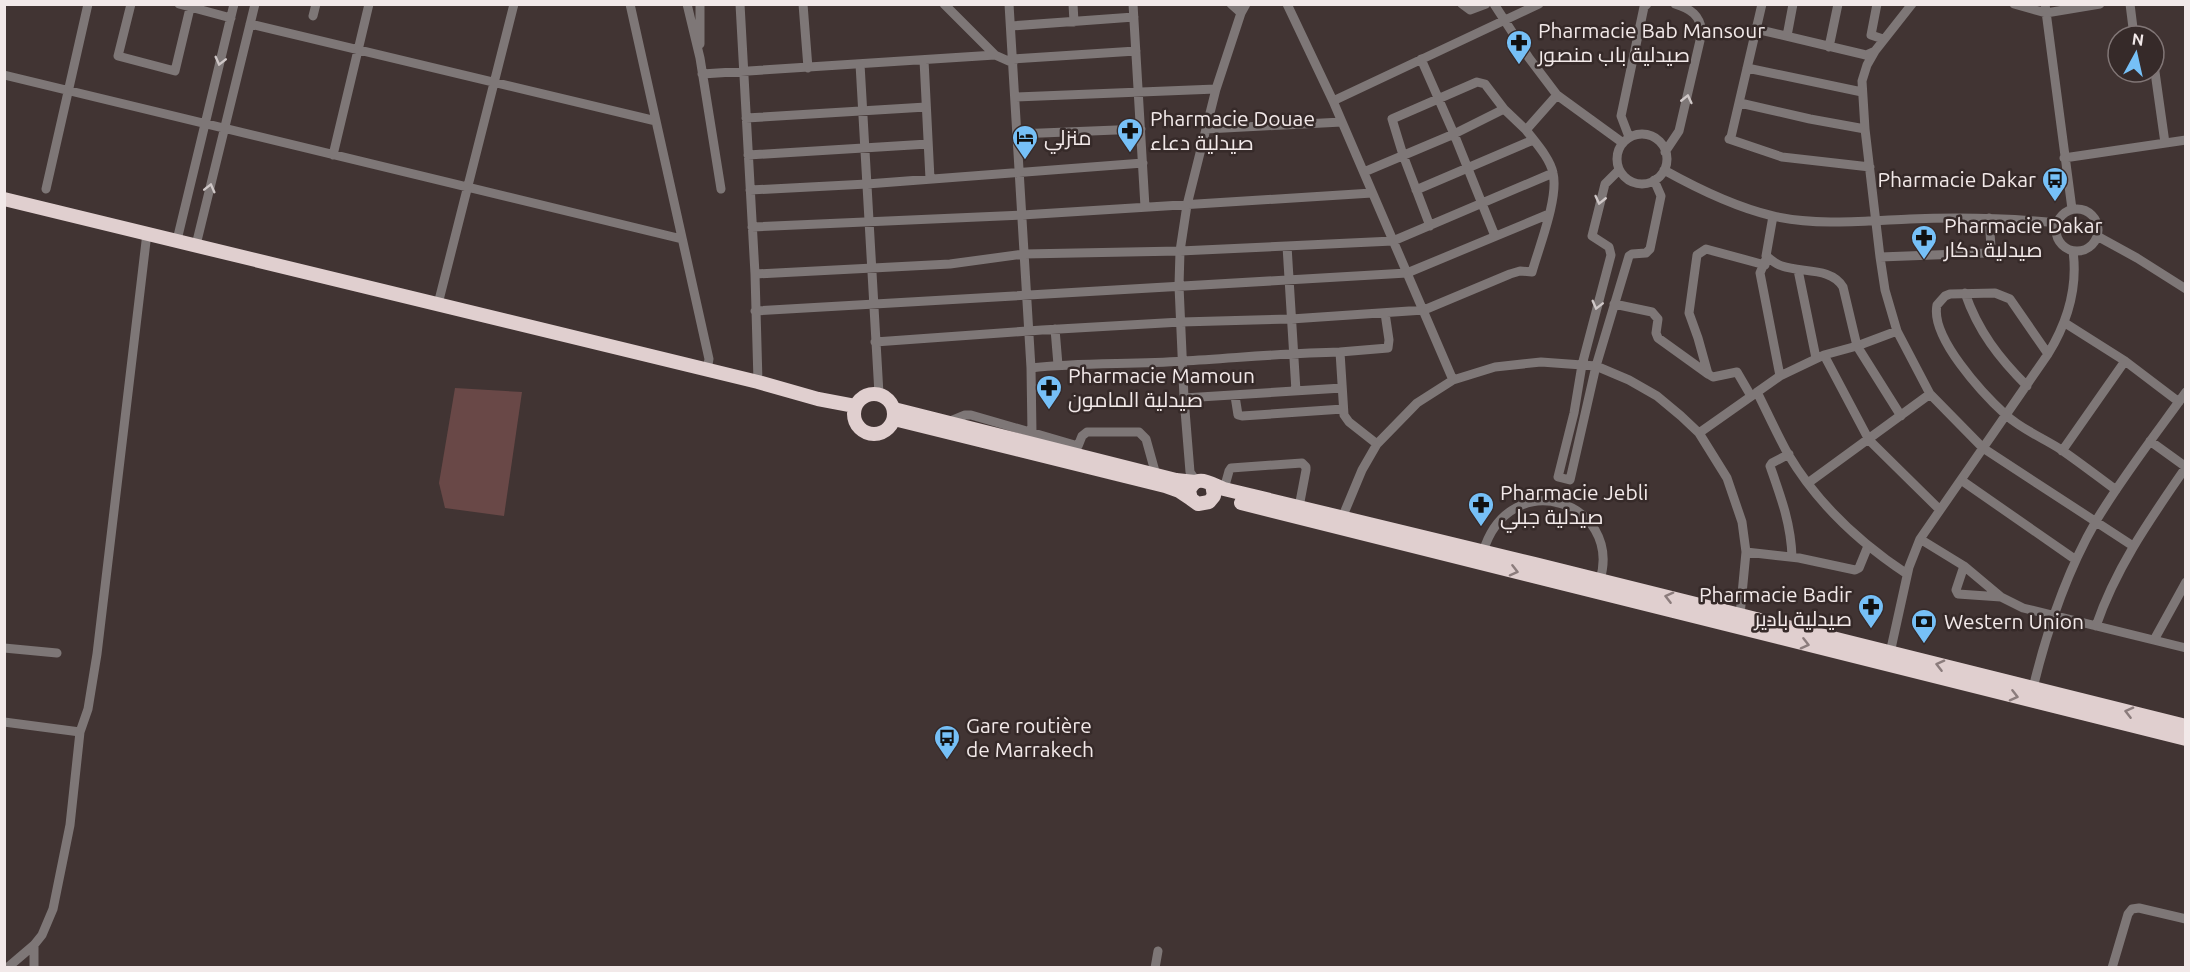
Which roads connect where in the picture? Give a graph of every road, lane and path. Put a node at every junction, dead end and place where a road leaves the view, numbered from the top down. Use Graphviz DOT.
graph roads {
  1 [pos="88,4"];
  2 [pos="131,4"];
  3 [pos="179,4"];
  4 [pos="234,4"];
  5 [pos="255,4"];
  6 [pos="316,4"];
  7 [pos="369,4"];
  8 [pos="514,4"];
  9 [pos="630,4"];
  10 [pos="687,4"];
  11 [pos="700,4"];
  12 [pos="740,4"];
  13 [pos="803,4"];
  14 [pos="944,4"];
  15 [pos="1010,4"];
  16 [pos="1073,4"];
  17 [pos="1133,4"];
  18 [pos="1231,4"];
  19 [pos="1287,4"];
  20 [pos="1462,4"];
  21 [pos="1486,4"];
  22 [pos="1494,4"];
  23 [pos="1539,4"];
  24 [pos="1647,4"];
  25 [pos="1675,4"];
  26 [pos="1762,4"];
  27 [pos="1793,4"];
  28 [pos="1838,4"];
  29 [pos="1877,4"];
  30 [pos="1911,4"];
  31 [pos="2014,4"];
  32 [pos="2100,4"];
  33 [pos="2130,4"];
  34 [pos="190,6"];
  35 [pos="1687,6"];
  36 [pos="1243,9"];
  37 [pos="2045,9"];
  38 [pos="313,16"];
  39 [pos="1134,17"];
  40 [pos="231,18"];
  41 [pos="1503,21"];
  42 [pos="1074,22"];
  43 [pos="250,24"];
  44 [pos="2132,24"];
  45 [pos="1011,26"];
  46 [pos="1756,28"];
  47 [pos="1870,35"];
  48 [pos="1787,36"];
  49 [pos="1884,39"];
  50 [pos="1829,47"];
  51 [pos="358,51"];
  52 [pos="1136,51"];
  53 [pos="1875,51"];
  54 [pos="995,55"];
  55 [pos="1866,55"];
  56 [pos="700,58"];
  57 [pos="924,60"];
  58 [pos="1421,60"];
  59 [pos="1013,61"];
  60 [pos="860,64"];
  61 [pos="808,68"];
  62 [pos="1747,68"];
  63 [pos="743,72"];
  64 [pos="702,74"];
  65 [pos="4,75"];
  66 [pos="494,83"];
  67 [pos="2157,84"];
  68 [pos="1216,89"];
  69 [pos="68,90"];
  70 [pos="1138,91"];
  71 [pos="1862,92"];
  72 [pos="1557,95"];
  73 [pos="1015,97"];
  74 [pos="1438,98"];
  75 [pos="1333,101"];
  76 [pos="1740,103"];
  77 [pos="926,107"];
  78 [pos="1504,109"];
  79 [pos="862,111"];
  80 [pos="746,118"];
  81 [pos="656,121"];
  82 [pos="1342,122"];
  83 [pos="204,124"];
  84 [pos="225,129"];
  85 [pos="1141,129"];
  86 [pos="1206,129"];
  87 [pos="1865,129"];
  88 [pos="1526,130"];
  89 [pos="1017,134"];
  90 [pos="1454,134"];
  91 [pos="1533,140"];
  92 [pos="1626,140"];
  93 [pos="2186,140"];
  94 [pos="2165,143"];
  95 [pos="928,144"];
  96 [pos="865,149"];
  97 [pos="1665,152"];
  98 [pos="1403,154"];
  99 [pos="333,155"];
  100 [pos="748,155"];
  101 [pos="2064,158"];
  102 [pos="1143,164"];
  103 [pos="1870,167"];
  104 [pos="1467,168"];
  105 [pos="1619,170"];
  106 [pos="1664,170"];
  107 [pos="1019,172"];
  108 [pos="1364,172"];
  109 [pos="1553,172"];
  110 [pos="930,179"];
  111 [pos="1654,180"];
  112 [pos="867,184"];
  113 [pos="469,188"];
  114 [pos="46,189"];
  115 [pos="721,189"];
  116 [pos="750,190"];
  117 [pos="1416,190"];
  118 [pos="1372,193"];
  119 [pos="4,199"];
  120 [pos="1481,204"];
  121 [pos="1187,205"];
  122 [pos="1145,207"];
  123 [pos="2072,209"];
  124 [pos="1022,214"];
  125 [pos="1549,214"];
  126 [pos="1773,216"];
  127 [pos="1989,218"];
  128 [pos="1876,221"];
  129 [pos="869,222"];
  130 [pos="2057,223"];
  131 [pos="1430,226"];
  132 [pos="752,227"];
  133 [pos="147,233"];
  134 [pos="1495,236"];
  135 [pos="2097,236"];
  136 [pos="682,239"];
  137 [pos="177,240"];
  138 [pos="1393,241"];
  139 [pos="196,245"];
  140 [pos="1287,246"];
  141 [pos="1180,250"];
  142 [pos="2073,251"];
  143 [pos="1024,254"];
  144 [pos="1880,256"];
  145 [pos="1765,261"];
  146 [pos="872,268"];
  147 [pos="1798,270"];
  148 [pos="1407,273"];
  149 [pos="755,274"];
  150 [pos="1288,280"];
  151 [pos="1179,286"];
  152 [pos="2186,289"];
  153 [pos="1027,294"];
  154 [pos="1965,294"];
  155 [pos="438,304"];
  156 [pos="873,304"];
  157 [pos="1614,304"];
  158 [pos="1424,310"];
  159 [pos="756,311"];
  160 [pos="1385,313"];
  161 [pos="1291,319"];
  162 [pos="1182,322"];
  163 [pos="2065,323"];
  164 [pos="1055,329"];
  165 [pos="1029,331"];
  166 [pos="1898,331"];
  167 [pos="875,342"];
  168 [pos="1857,346"];
  169 [pos="1340,352"];
  170 [pos="1293,353"];
  171 [pos="2048,354"];
  172 [pos="1820,357"];
  173 [pos="1183,361"];
  174 [pos="2125,361"];
  175 [pos="1058,365"];
  176 [pos="1582,365"];
  177 [pos="1596,366"];
  178 [pos="1031,368"];
  179 [pos="707,370"];
  180 [pos="1708,374"];
  181 [pos="1780,376"];
  182 [pos="1453,380"];
  183 [pos="758,382"];
  184 [pos="2027,386"];
  185 [pos="1342,388"];
  186 [pos="1296,391"];
  187 [pos="2186,392"];
  188 [pos="879,394"];
  189 [pos="1754,394"];
  190 [pos="1930,394"];
  191 [pos="1235,396"];
  192 [pos="1184,398"];
  193 [pos="2179,402"];
  194 [pos="1343,410"];
  195 [pos="855,411"];
  196 [pos="894,414"];
  197 [pos="1901,416"];
  198 [pos="2006,416"];
  199 [pos="1699,433"];
  200 [pos="1030,437"];
  201 [pos="1869,440"];
  202 [pos="2150,441"];
  203 [pos="1377,444"];
  204 [pos="1983,448"];
  205 [pos="2062,451"];
  206 [pos="1789,454"];
  207 [pos="2186,467"];
  208 [pos="1156,475"];
  209 [pos="1961,480"];
  210 [pos="1196,481"];
  211 [pos="1808,483"];
  212 [pos="1218,487"];
  213 [pos="2116,490"];
  214 [pos="1191,499"];
  215 [pos="1212,499"];
  216 [pos="1299,507"];
  217 [pos="1940,510"];
  218 [pos="1342,518"];
  219 [pos="2096,522"];
  220 [pos="1920,539"];
  221 [pos="1868,546"];
  222 [pos="2133,546"];
  223 [pos="1483,552"];
  224 [pos="1746,552"];
  225 [pos="1792,557"];
  226 [pos="2076,560"];
  227 [pos="1964,566"];
  228 [pos="1907,574"];
  229 [pos="1599,580"];
  230 [pos="2186,582"];
  231 [pos="2001,597"];
  232 [pos="1740,615"];
  233 [pos="2053,616"];
  234 [pos="2096,626"];
  235 [pos="2154,640"];
  236 [pos="4,648"];
  237 [pos="2186,648"];
  238 [pos="1890,652"];
  239 [pos="57,653"];
  240 [pos="2033,688"];
  241 [pos="4,722"];
  242 [pos="2186,726"];
  243 [pos="80,732"];
  244 [pos="2186,739"];
  245 [pos="2186,919"];
  246 [pos="34,945"];
  247 [pos="1158,951"];
  248 [pos="7,968"];
  249 [pos="34,968"];
  250 [pos="1155,968"];
  251 [pos="2112,968"];
  1 -- 69 [label="street"];
  2 -- 34 [label="street"];
  3 -- 34 [label="street"];
  4 -- 40 [label="street"];
  5 -- 43 [label="street"];
  6 -- 38 [label="street"];
  7 -- 51 [label="street"];
  8 -- 66 [label="street"];
  9 -- 81 [label="street"];
  10 -- 56 [label="street"];
  11 -- 56 [label="street"];
  12 -- 63 [label="street"];
  13 -- 61 [label="street"];
  14 -- 54 [label="street"];
  15 -- 45 [label="street"];
  16 -- 42 [label="street"];
  17 -- 39 [label="street"];
  18 -- 36 [label="street"];
  19 -- 75 [label="street"];
  20 -- 21 [label="street"];
  22 -- 41 [label="street"];
  23 -- 41 [label="street"];
  24 -- 92 [label="street"];
  25 -- 35 [label="street"];
  26 -- 46 [label="street"];
  27 -- 48 [label="street"];
  28 -- 50 [label="street"];
  29 -- 47 [label="street"];
  30 -- 49 [label="street"];
  31 -- 37 [label="street"];
  32 -- 37 [label="street"];
  33 -- 44 [label="street"];
  34 -- 40 [label="street"];
  97 -- 35 [label="street, one-way"];
  36 -- 68 [label="street"];
  37 -- 101 [label="street"];
  39 -- 42 [label="street"];
  39 -- 52 [label="street"];
  40 -- 83 [label="street, one-way"];
  41 -- 58 [label="street"];
  41 -- 72 [label="street"];
  42 -- 45 [label="street"];
  43 -- 51 [label="street"];
  43 -- 84 [label="street"];
  45 -- 59 [label="street"];
  46 -- 48 [label="street"];
  46 -- 62 [label="street"];
  47 -- 49 [label="street"];
  47 -- 55 [label="street"];
  48 -- 50 [label="street"];
  49 -- 53 [label="street"];
  50 -- 55 [label="street"];
  51 -- 66 [label="street"];
  51 -- 99 [label="street"];
  52 -- 59 [label="street"];
  52 -- 70 [label="street"];
  53 -- 55 [label="street"];
  53 -- 71 [label="street"];
  54 -- 57 [label="street"];
  54 -- 59 [label="street"];
  56 -- 64 [label="street"];
  57 -- 60 [label="street"];
  57 -- 77 [label="street"];
  58 -- 74 [label="street"];
  58 -- 75 [label="street"];
  59 -- 73 [label="street"];
  60 -- 61 [label="street"];
  60 -- 79 [label="street"];
  61 -- 63 [label="street"];
  62 -- 71 [label="street"];
  62 -- 76 [label="street"];
  63 -- 64 [label="street"];
  63 -- 80 [label="street"];
  64 -- 115 [label="street"];
  65 -- 69 [label="street"];
  66 -- 81 [label="street"];
  66 -- 113 [label="street"];
  67 -- 94 [label="street"];
  68 -- 70 [label="street"];
  68 -- 86 [label="street"];
  69 -- 83 [label="street"];
  69 -- 114 [label="street"];
  70 -- 73 [label="street"];
  70 -- 85 [label="street"];
  71 -- 87 [label="street"];
  72 -- 88 [label="street"];
  72 -- 92 [label="street"];
  73 -- 89 [label="street"];
  74 -- 78 [label="street"];
  74 -- 90 [label="street"];
  74 -- 98 [label="street"];
  75 -- 82 [label="street"];
  76 -- 87 [label="street"];
  76 -- 103 [label="street"];
  77 -- 79 [label="street"];
  77 -- 95 [label="street"];
  78 -- 88 [label="street"];
  78 -- 90 [label="street"];
  79 -- 80 [label="street"];
  79 -- 96 [label="street"];
  80 -- 100 [label="street"];
  81 -- 136 [label="street"];
  82 -- 86 [label="street"];
  82 -- 108 [label="street"];
  83 -- 84 [label="street"];
  83 -- 137 [label="street"];
  84 -- 99 [label="street"];
  139 -- 84 [label="street, one-way"];
  85 -- 89 [label="street"];
  85 -- 102 [label="street"];
  86 -- 121 [label="street"];
  87 -- 103 [label="street"];
  88 -- 91 [label="street"];
  89 -- 107 [label="street"];
  90 -- 98 [label="street"];
  90 -- 104 [label="street"];
  91 -- 104 [label="street"];
  91 -- 109 [label="street"];
  92 -- 97 [label="street"];
  92 -- 105 [label="street"];
  93 -- 94 [label="street"];
  94 -- 101 [label="street"];
  95 -- 96 [label="street"];
  95 -- 110 [label="street"];
  96 -- 100 [label="street"];
  96 -- 112 [label="street"];
  97 -- 106 [label="street"];
  98 -- 108 [label="street"];
  98 -- 117 [label="street"];
  99 -- 113 [label="street"];
  100 -- 116 [label="street"];
  101 -- 123 [label="street"];
  102 -- 107 [label="street"];
  102 -- 122 [label="street"];
  103 -- 128 [label="street"];
  104 -- 117 [label="street"];
  104 -- 120 [label="street"];
  105 -- 111 [label="street"];
  105 -- 176 [label="street, one-way"];
  106 -- 111 [label="street"];
  106 -- 126 [label="street"];
  107 -- 110 [label="street"];
  107 -- 124 [label="street"];
  108 -- 118 [label="street"];
  109 -- 120 [label="street"];
  109 -- 125 [label="street"];
  110 -- 112 [label="street"];
  111 -- 157 [label="street"];
  112 -- 116 [label="street"];
  112 -- 129 [label="street"];
  113 -- 136 [label="street"];
  113 -- 155 [label="street"];
  116 -- 132 [label="street"];
  117 -- 131 [label="street"];
  118 -- 121 [label="street"];
  118 -- 138 [label="street"];
  119 -- 133 [label="highway"];
  120 -- 131 [label="street"];
  120 -- 134 [label="street"];
  121 -- 122 [label="street"];
  121 -- 141 [label="street"];
  122 -- 124 [label="street"];
  123 -- 130 [label="street"];
  123 -- 135 [label="street"];
  124 -- 129 [label="street"];
  124 -- 143 [label="street"];
  125 -- 134 [label="street"];
  125 -- 158 [label="street"];
  126 -- 128 [label="street"];
  126 -- 145 [label="street"];
  127 -- 128 [label="street"];
  127 -- 130 [label="street"];
  127 -- 144 [label="street"];
  128 -- 144 [label="street"];
  129 -- 132 [label="street"];
  129 -- 146 [label="street"];
  130 -- 142 [label="street"];
  131 -- 138 [label="street"];
  132 -- 149 [label="street"];
  133 -- 137 [label="highway"];
  133 -- 243 [label="street"];
  134 -- 148 [label="street"];
  135 -- 142 [label="street"];
  135 -- 152 [label="street"];
  136 -- 179 [label="street"];
  137 -- 139 [label="highway"];
  138 -- 140 [label="street"];
  138 -- 148 [label="street"];
  139 -- 155 [label="highway"];
  140 -- 141 [label="street"];
  140 -- 150 [label="street"];
  141 -- 143 [label="street"];
  141 -- 151 [label="street"];
  142 -- 163 [label="street"];
  143 -- 146 [label="street"];
  143 -- 153 [label="street"];
  144 -- 166 [label="street"];
  145 -- 147 [label="street"];
  145 -- 180 [label="street"];
  145 -- 181 [label="street"];
  146 -- 149 [label="street"];
  146 -- 156 [label="street"];
  147 -- 168 [label="street"];
  147 -- 172 [label="street"];
  148 -- 150 [label="street"];
  148 -- 158 [label="street"];
  149 -- 159 [label="street"];
  150 -- 151 [label="street"];
  150 -- 161 [label="street"];
  151 -- 153 [label="street"];
  151 -- 162 [label="street"];
  153 -- 156 [label="street"];
  153 -- 165 [label="street"];
  154 -- 171 [label="street"];
  154 -- 184 [label="street"];
  154 -- 198 [label="street"];
  155 -- 179 [label="highway"];
  156 -- 159 [label="street"];
  156 -- 167 [label="street"];
  157 -- 177 [label="street"];
  157 -- 180 [label="street"];
  158 -- 160 [label="street"];
  158 -- 182 [label="street"];
  159 -- 183 [label="street"];
  160 -- 161 [label="street"];
  160 -- 169 [label="street"];
  161 -- 162 [label="street"];
  161 -- 170 [label="street"];
  162 -- 164 [label="street"];
  162 -- 173 [label="street"];
  163 -- 171 [label="street"];
  163 -- 174 [label="street"];
  164 -- 165 [label="street"];
  164 -- 175 [label="street"];
  165 -- 167 [label="street"];
  165 -- 178 [label="street"];
  166 -- 168 [label="street"];
  166 -- 190 [label="street"];
  167 -- 188 [label="street"];
  168 -- 172 [label="street"];
  168 -- 197 [label="street"];
  169 -- 170 [label="street"];
  169 -- 185 [label="street"];
  170 -- 173 [label="street"];
  170 -- 186 [label="street"];
  171 -- 184 [label="street"];
  172 -- 181 [label="street"];
  172 -- 201 [label="street"];
  173 -- 175 [label="street"];
  173 -- 192 [label="street"];
  174 -- 193 [label="street"];
  174 -- 205 [label="street"];
  175 -- 178 [label="street"];
  176 -- 177 [label="street"];
  176 -- 177 [label="street"];
  176 -- 182 [label="street"];
  177 -- 199 [label="street"];
  178 -- 200 [label="street"];
  179 -- 183 [label="highway"];
  180 -- 189 [label="street"];
  181 -- 189 [label="street"];
  182 -- 203 [label="street"];
  183 -- 195 [label="highway"];
  184 -- 198 [label="street"];
  185 -- 186 [label="street"];
  185 -- 194 [label="street"];
  186 -- 191 [label="street"];
  187 -- 193 [label="street"];
  188 -- 195 [label="highway"];
  188 -- 196 [label="highway"];
  189 -- 199 [label="street"];
  189 -- 206 [label="street"];
  190 -- 197 [label="street"];
  190 -- 204 [label="street"];
  191 -- 192 [label="street"];
  191 -- 194 [label="street"];
  192 -- 210 [label="street"];
  193 -- 202 [label="street"];
  194 -- 203 [label="street"];
  195 -- 196 [label="highway"];
  196 -- 200 [label="highway"];
  196 -- 214 [label="highway"];
  197 -- 201 [label="street"];
  198 -- 204 [label="street"];
  198 -- 205 [label="street"];
  199 -- 224 [label="street"];
  200 -- 208 [label="highway"];
  200 -- 208 [label="street"];
  201 -- 211 [label="street"];
  201 -- 217 [label="street"];
  202 -- 207 [label="street"];
  202 -- 213 [label="street"];
  203 -- 218 [label="street"];
  204 -- 209 [label="street"];
  204 -- 219 [label="street"];
  205 -- 213 [label="street"];
  206 -- 211 [label="street"];
  206 -- 225 [label="street"];
  207 -- 222 [label="street"];
  208 -- 210 [label="highway"];
  209 -- 217 [label="street"];
  209 -- 226 [label="street"];
  210 -- 212 [label="highway"];
  210 -- 214 [label="highway"];
  211 -- 221 [label="street"];
  212 -- 215 [label="highway"];
  212 -- 216 [label="highway"];
  212 -- 216 [label="street"];
  213 -- 219 [label="street"];
  214 -- 215 [label="highway"];
  215 -- 244 [label="highway, one-way"];
  216 -- 218 [label="highway"];
  217 -- 220 [label="street"];
  218 -- 223 [label="highway"];
  219 -- 222 [label="street"];
  219 -- 226 [label="street"];
  220 -- 227 [label="street"];
  220 -- 228 [label="street"];
  221 -- 225 [label="street"];
  221 -- 228 [label="street"];
  222 -- 234 [label="street"];
  223 -- 229 [label="highway"];
  223 -- 229 [label="street"];
  224 -- 225 [label="street"];
  224 -- 232 [label="street"];
  226 -- 233 [label="street"];
  227 -- 231 [label="street"];
  227 -- 231 [label="street"];
  228 -- 238 [label="street"];
  232 -- 229 [label="highway, one-way"];
  230 -- 235 [label="street"];
  231 -- 233 [label="street"];
  232 -- 238 [label="highway"];
  233 -- 234 [label="street"];
  233 -- 240 [label="street"];
  234 -- 235 [label="street"];
  235 -- 237 [label="street"];
  236 -- 239 [label="street"];
  240 -- 238 [label="highway, one-way"];
  242 -- 240 [label="highway, one-way"];
  241 -- 243 [label="street"];
  243 -- 246 [label="street"];
  245 -- 251 [label="street"];
  246 -- 248 [label="street"];
  246 -- 249 [label="street"];
  247 -- 250 [label="street"];
}
